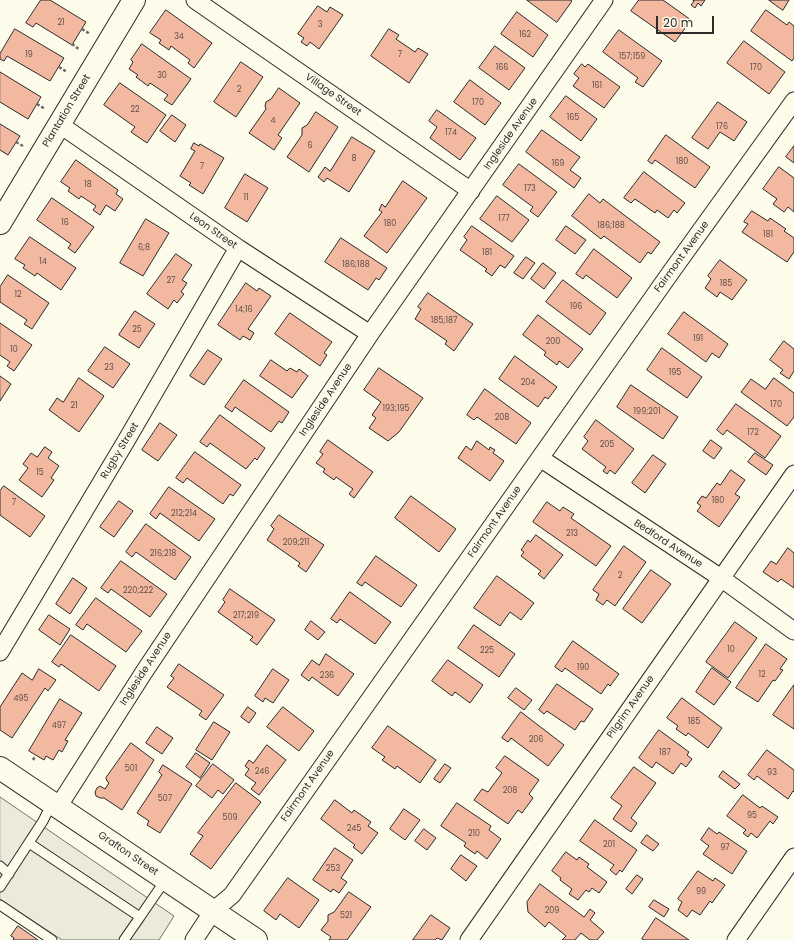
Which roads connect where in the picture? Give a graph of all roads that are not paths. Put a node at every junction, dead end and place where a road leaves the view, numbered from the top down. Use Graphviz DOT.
graph roads {
  1 [pos="134,0"];
  2 [pos="195,0"];
  3 [pos="604,0"];
  4 [pos="794,101"];
  5 [pos="53,117"];
  6 [pos="471,191"];
  7 [pos="0,223"];
  8 [pos="238,248"];
  9 [pos="370,334"];
  10 [pos="540,458"];
  11 [pos="794,474"];
  12 [pos="720,578"];
  13 [pos="794,631"];
  14 [pos="0,652"];
  15 [pos="0,768"];
  16 [pos="55,805"];
  17 [pos="29,843"];
  18 [pos="794,857"];
  19 [pos="0,866"];
  20 [pos="9,874"];
  21 [pos="166,879"];
  22 [pos="0,887"];
  23 [pos="0,905"];
  24 [pos="213,911"];
  25 [pos="140,916"];
  26 [pos="52,940"];
  27 [pos="124,940"];
  28 [pos="194,940"];
  29 [pos="256,940"];
  30 [pos="469,940"];
  31 [pos="736,940"];
  1 -- 5 [label="main road, Plantation Street"];
  2 -- 6 [label="street, Village Street"];
  3 -- 6 [label="street, Ingleside Avenue"];
  4 -- 10 [label="street, Fairmont Avenue"];
  5 -- 7 [label="main road, Plantation Street"];
  5 -- 8 [label="street, Leon Street"];
  6 -- 9 [label="street, Ingleside Avenue"];
  8 -- 9 [label="street, Leon Street"];
  8 -- 14 [label="street, Rugby Street"];
  9 -- 16 [label="street, Ingleside Avenue"];
  10 -- 12 [label="street, Bedford Avenue"];
  10 -- 24 [label="street, Fairmont Avenue"];
  11 -- 12 [label="street, Pilgrim Avenue"];
  12 -- 13 [label="street, Bedford Avenue"];
  12 -- 30 [label="street, Pilgrim Avenue"];
  15 -- 16 [label="main road, Grafton Street"];
  16 -- 17 [label="lane"];
  16 -- 21 [label="main road, Grafton Street"];
  17 -- 20 [label="lane"];
  17 -- 25 [label="lane"];
  18 -- 31 [label="street"];
  19 -- 20 [label="lane"];
  20 -- 22 [label="lane"];
  21 -- 24 [label="main road, Grafton Street"];
  21 -- 25 [label="lane"];
  23 -- 26 [label="lane"];
  24 -- 28 [label="street, Fairmont Avenue"];
  24 -- 29 [label="main road, Grafton Street"];
  25 -- 27 [label="lane"];
}
